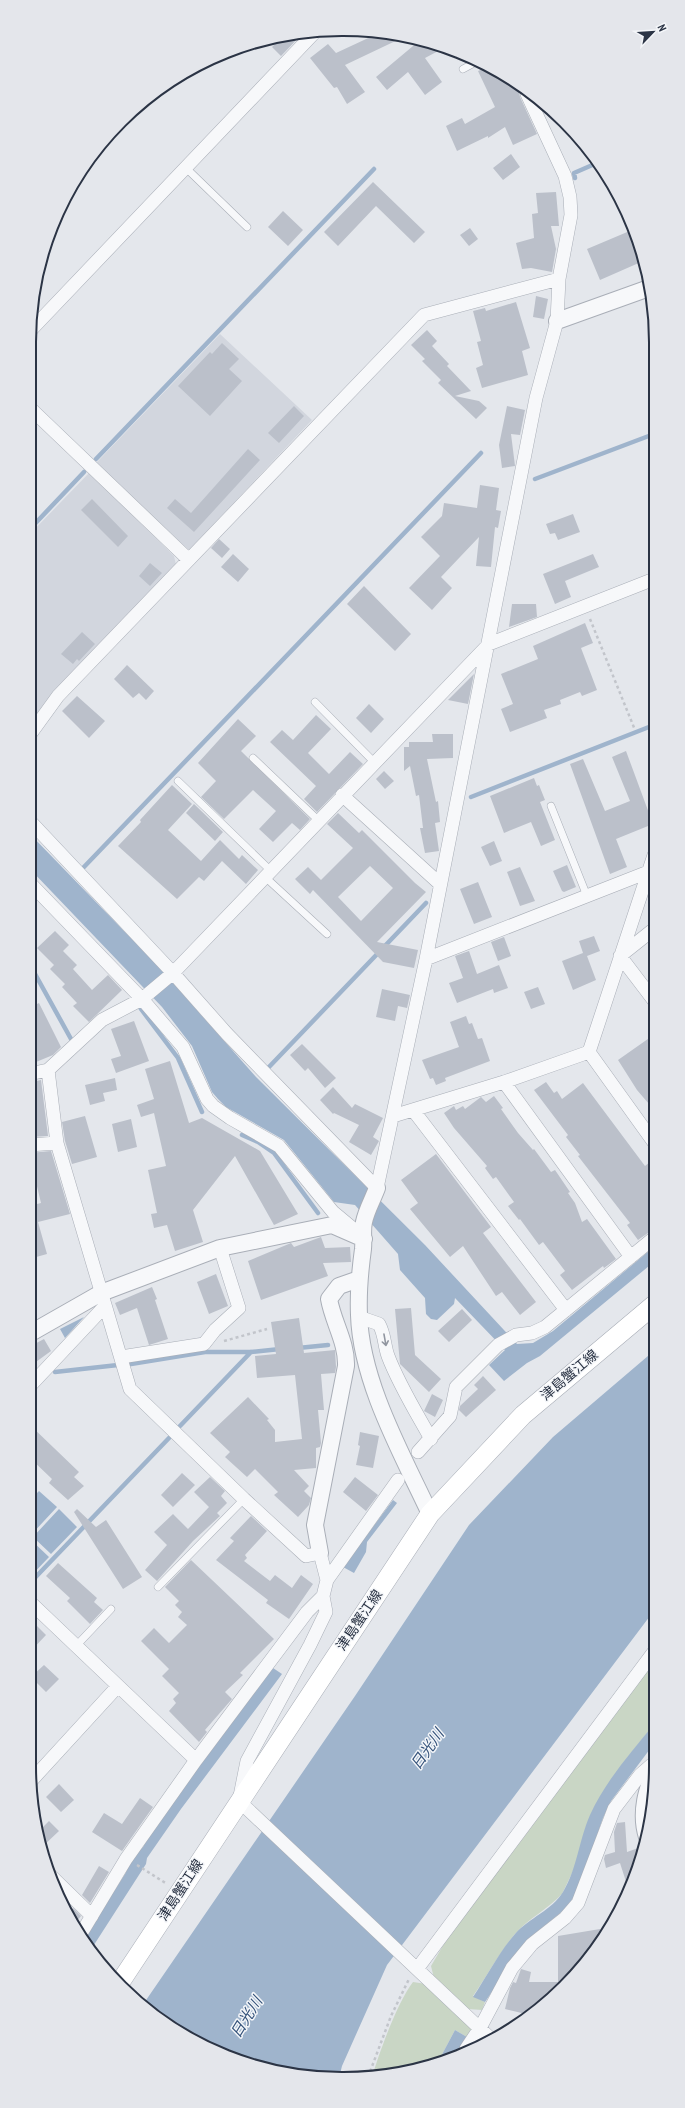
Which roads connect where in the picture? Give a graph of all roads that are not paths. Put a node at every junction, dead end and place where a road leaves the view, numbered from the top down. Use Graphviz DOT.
graph roads {
  1 [pos="309,38"];
  2 [pos="471,65"];
  3 [pos="463,69"];
  4 [pos="530,99"];
  5 [pos="186,168"];
  6 [pos="248,227"];
  7 [pos="559,280"];
  8 [pos="644,290"];
  9 [pos="557,321"];
  10 [pos="37,324"];
  11 [pos="36,414"];
  12 [pos="188,559"];
  13 [pos="649,581"];
  14 [pos="489,644"];
  15 [pos="315,702"];
  16 [pos="36,726"];
  17 [pos="253,758"];
  18 [pos="374,762"];
  19 [pos="178,781"];
  20 [pos="342,795"];
  21 [pos="551,806"];
  22 [pos="318,820"];
  23 [pos="36,827"];
  24 [pos="649,869"];
  25 [pos="648,872"];
  26 [pos="267,873"];
  27 [pos="440,884"];
  28 [pos="36,889"];
  29 [pos="587,896"];
  30 [pos="649,933"];
  31 [pos="327,934"];
  32 [pos="620,956"];
  33 [pos="426,959"];
  34 [pos="173,972"];
  35 [pos="649,994"];
  36 [pos="142,999"];
  37 [pos="589,1052"];
  38 [pos="48,1070"];
  39 [pos="36,1073"];
  40 [pos="504,1082"];
  41 [pos="413,1110"];
  42 [pos="393,1116"];
  43 [pos="649,1136"];
  44 [pos="57,1142"];
  45 [pos="36,1144"];
  46 [pos="377,1190"];
  47 [pos="364,1239"];
  48 [pos="649,1242"];
  49 [pos="220,1248"];
  50 [pos="631,1257"];
  51 [pos="359,1279"];
  52 [pos="103,1299"];
  53 [pos="649,1309"];
  54 [pos="566,1310"];
  55 [pos="359,1317"];
  56 [pos="36,1331"];
  57 [pos="121,1356"];
  58 [pos="36,1379"];
  59 [pos="431,1439"];
  60 [pos="418,1452"];
  61 [pos="398,1480"];
  62 [pos="244,1498"];
  63 [pos="430,1514"];
  64 [pos="320,1552"];
  65 [pos="327,1580"];
  66 [pos="158,1587"];
  67 [pos="323,1596"];
  68 [pos="36,1608"];
  69 [pos="111,1609"];
  70 [pos="76,1646"];
  71 [pos="649,1658"];
  72 [pos="118,1686"];
  73 [pos="196,1760"];
  74 [pos="649,1767"];
  75 [pos="36,1774"];
  76 [pos="648,1785"];
  77 [pos="239,1801"];
  78 [pos="645,1815"];
  79 [pos="59,1883"];
  80 [pos="92,1916"];
  81 [pos="84,1929"];
  82 [pos="414,1967"];
  83 [pos="123,1979"];
  84 [pos="480,2028"];
  85 [pos="487,2035"];
  86 [pos="469,2044"];
  1 -- 5 [label="street"];
  2 -- 3 [label="lane"];
  4 -- 7 [label="street"];
  5 -- 6 [label="lane"];
  5 -- 10 [label="street"];
  7 -- 9 [label="street"];
  7 -- 12 [label="street"];
  8 -- 9 [label="street"];
  9 -- 14 [label="street"];
  11 -- 12 [label="street"];
  12 -- 16 [label="street"];
  13 -- 14 [label="street"];
  14 -- 18 [label="street"];
  14 -- 27 [label="street"];
  15 -- 18 [label="lane"];
  17 -- 22 [label="lane"];
  18 -- 20 [label="street"];
  19 -- 26 [label="lane"];
  20 -- 22 [label="street"];
  20 -- 27 [label="street"];
  21 -- 29 [label="lane"];
  22 -- 26 [label="street"];
  23 -- 34 [label="street"];
  24 -- 25 [label="street"];
  25 -- 29 [label="street"];
  25 -- 32 [label="street"];
  26 -- 31 [label="lane"];
  26 -- 34 [label="street"];
  27 -- 33 [label="street"];
  28 -- 36 [label="street"];
  29 -- 33 [label="street"];
  30 -- 32 [label="street"];
  32 -- 35 [label="street"];
  32 -- 37 [label="street"];
  33 -- 42 [label="street"];
  34 -- 36 [label="street"];
  34 -- 46 [label="street"];
  36 -- 38 [label="street"];
  36 -- 47 [label="street"];
  37 -- 40 [label="street"];
  37 -- 43 [label="street"];
  38 -- 39 [label="street"];
  38 -- 44 [label="street"];
  40 -- 41 [label="street"];
  40 -- 50 [label="street"];
  41 -- 42 [label="street"];
  41 -- 54 [label="street"];
  42 -- 46 [label="street"];
  44 -- 45 [label="street"];
  44 -- 52 [label="street"];
  46 -- 47 [label="street"];
  47 -- 49 [label="street"];
  47 -- 51 [label="street"];
  48 -- 50 [label="street"];
  49 -- 52 [label="street"];
  49 -- 57 [label="street"];
  50 -- 54 [label="street"];
  51 -- 55 [label="street"];
  51 -- 64 [label="street"];
  52 -- 56 [label="street"];
  52 -- 57 [label="street"];
  52 -- 58 [label="street"];
  53 -- 63 [label="main road, 津島蟹江線"];
  54 -- 59 [label="street"];
  55 -- 59 [label="street, one-way"];
  55 -- 63 [label="street"];
  57 -- 62 [label="street"];
  59 -- 60 [label="street"];
  61 -- 65 [label="street"];
  62 -- 64 [label="street"];
  62 -- 66 [label="lane"];
  63 -- 77 [label="main road, 津島蟹江線"];
  64 -- 65 [label="street"];
  65 -- 67 [label="street"];
  67 -- 73 [label="street"];
  67 -- 77 [label="street"];
  68 -- 70 [label="street"];
  69 -- 70 [label="lane"];
  70 -- 72 [label="street"];
  71 -- 82 [label="street"];
  72 -- 73 [label="street"];
  72 -- 75 [label="street"];
  73 -- 80 [label="street"];
  74 -- 84 [label="street"];
  76 -- 78 [label="street"];
  77 -- 82 [label="street"];
  77 -- 83 [label="main road, 津島蟹江線"];
  79 -- 80 [label="street"];
  80 -- 81 [label="street"];
  82 -- 84 [label="street"];
  84 -- 85 [label="street"];
  84 -- 86 [label="street"];
}
